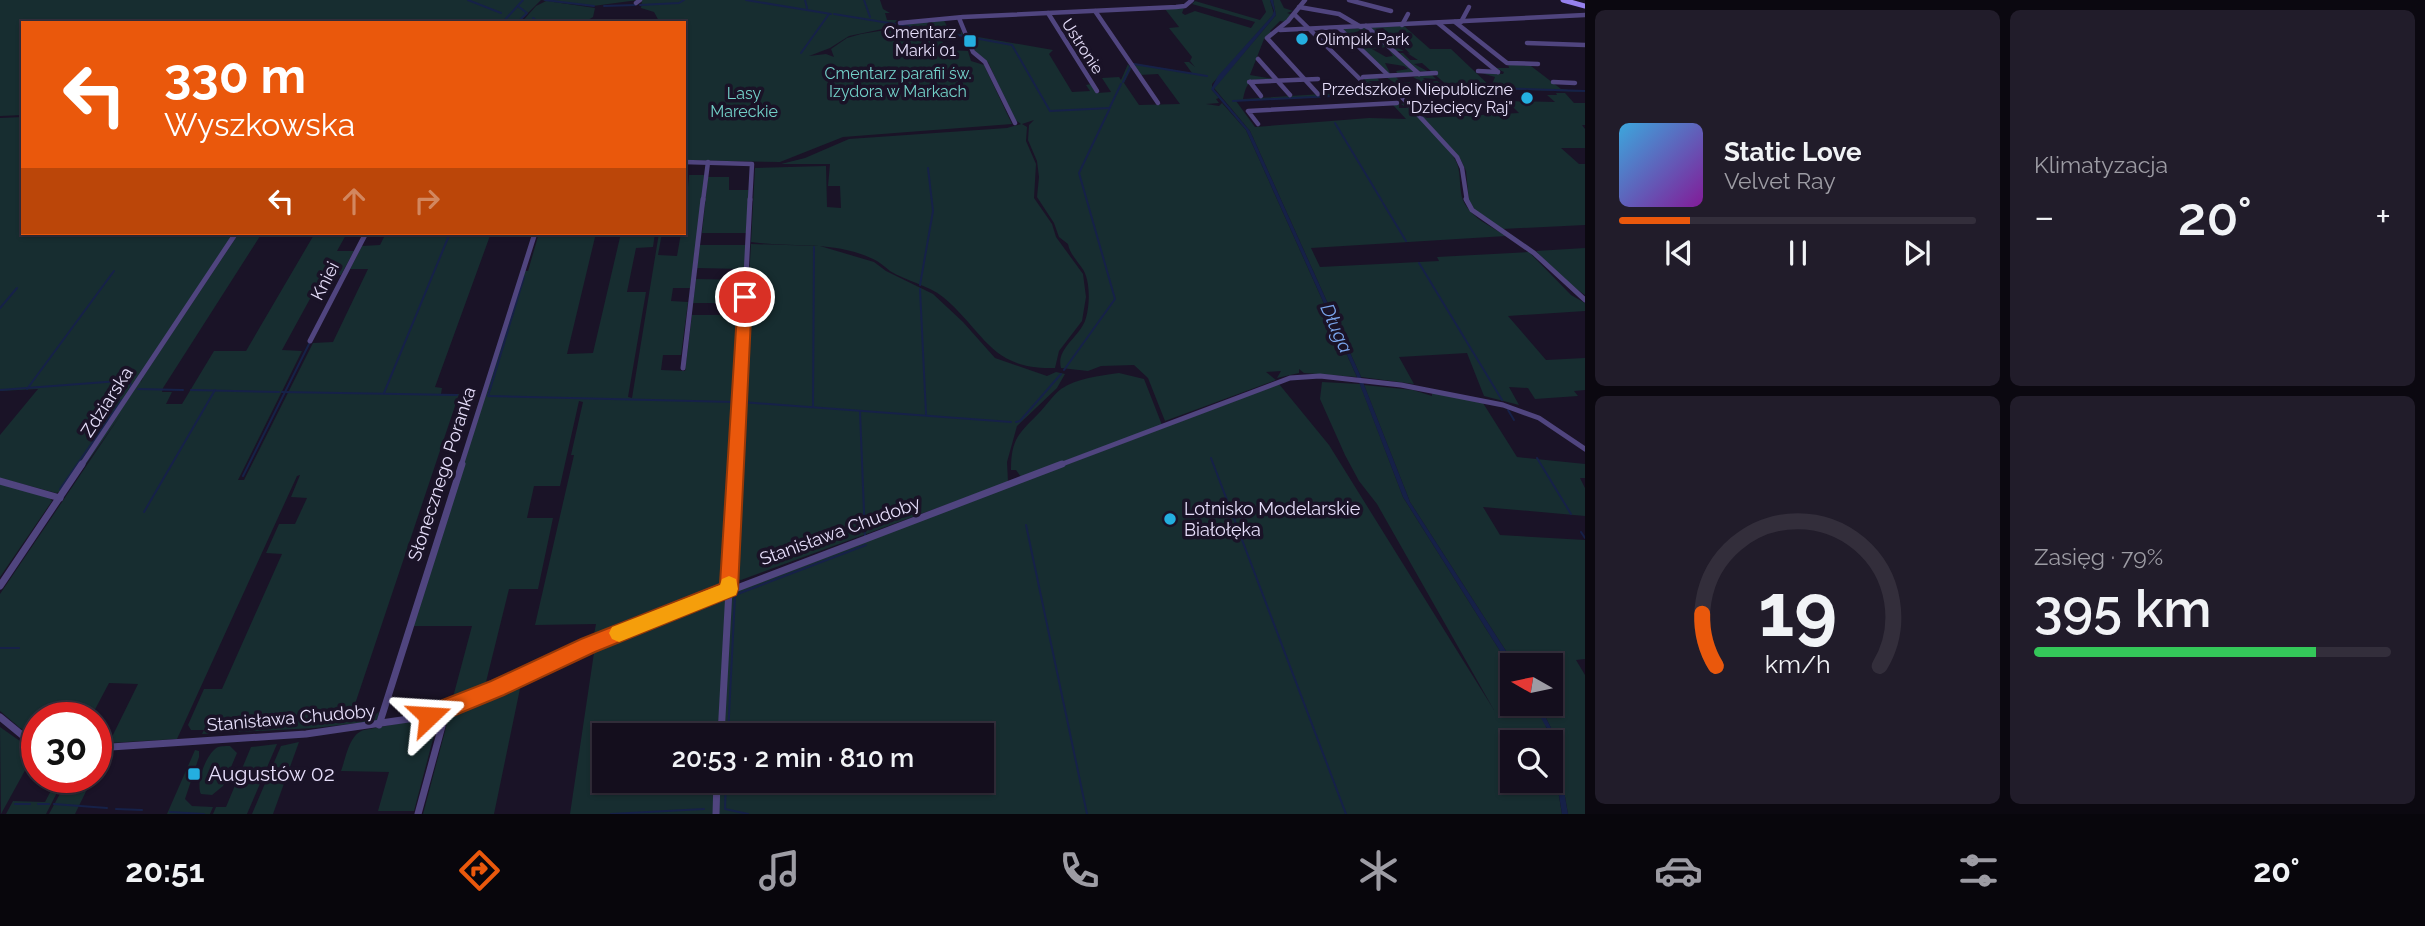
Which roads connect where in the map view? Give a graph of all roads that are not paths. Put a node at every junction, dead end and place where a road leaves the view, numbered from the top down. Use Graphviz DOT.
graph roads {
  1 [pos="1192,0"];
  2 [pos="1304,0"];
  3 [pos="1349,0"];
  4 [pos="1563,0"];
  5 [pos="1585,6"];
  6 [pos="1299,7"];
  7 [pos="1469,7"];
  8 [pos="1095,11"];
  9 [pos="1391,11"];
  10 [pos="1048,13"];
  11 [pos="1408,14"];
  12 [pos="1295,15"];
  13 [pos="1585,15"];
  14 [pos="959,18"];
  15 [pos="1458,22"];
  16 [pos="901,23"];
  17 [pos="1438,23"];
  18 [pos="1402,25"];
  19 [pos="1364,27"];
  20 [pos="1339,28"];
  21 [pos="1280,30"];
  22 [pos="1311,30"];
  23 [pos="1527,43"];
  24 [pos="1585,45"];
  25 [pos="1258,59"];
  26 [pos="1538,64"];
  27 [pos="1478,71"];
  28 [pos="1436,73"];
  29 [pos="1419,74"];
  30 [pos="1388,75"];
  31 [pos="1363,77"];
  32 [pos="1305,79"];
  33 [pos="1318,79"];
  34 [pos="1277,81"];
  35 [pos="1553,82"];
  36 [pos="1575,83"];
  37 [pos="1097,92"];
  38 [pos="1318,94"];
  39 [pos="1290,95"];
  40 [pos="1261,96"];
  41 [pos="1158,103"];
  42 [pos="1397,103"];
  43 [pos="1015,123"];
  44 [pos="1258,124"];
  45 [pos="686,162"];
  46 [pos="708,162"];
  47 [pos="235,235"];
  48 [pos="365,235"];
  49 [pos="534,235"];
  50 [pos="1585,300"];
  51 [pos="310,341"];
  52 [pos="683,368"];
  53 [pos="1585,449"];
  54 [pos="0,481"];
  55 [pos="60,498"];
  56 [pos="0,586"];
  57 [pos="729,589"];
  58 [pos="442,711"];
  59 [pos="0,717"];
  60 [pos="722,723"];
  61 [pos="379,726"];
  62 [pos="21,734"];
  63 [pos="112,747"];
  64 [pos="717,793"];
  65 [pos="418,814"];
  66 [pos="716,814"];
  1 -- 8 [label="street"];
  2 -- 6 [label="street"];
  3 -- 9 [label="street"];
  4 -- 5 [label="street"];
  6 -- 12 [label="street"];
  6 -- 19 [label="street"];
  7 -- 15 [label="street"];
  8 -- 10 [label="street"];
  8 -- 41 [label="street"];
  10 -- 14 [label="street"];
  10 -- 37 [label="street, Ustronie"];
  11 -- 18 [label="street"];
  12 -- 21 [label="street"];
  12 -- 22 [label="street"];
  13 -- 15 [label="street"];
  14 -- 16 [label="street"];
  14 -- 43 [label="street"];
  15 -- 17 [label="street"];
  15 -- 26 [label="street"];
  17 -- 18 [label="street"];
  17 -- 27 [label="street"];
  18 -- 19 [label="street"];
  19 -- 20 [label="street"];
  19 -- 29 [label="street"];
  20 -- 22 [label="street"];
  20 -- 30 [label="street"];
  21 -- 22 [label="street"];
  21 -- 32 [label="street"];
  22 -- 50 [label="street"];
  23 -- 24 [label="street"];
  25 -- 34 [label="street"];
  28 -- 29 [label="street"];
  29 -- 30 [label="street"];
  30 -- 31 [label="street"];
  32 -- 33 [label="street"];
  32 -- 34 [label="street"];
  32 -- 38 [label="street"];
  34 -- 39 [label="street"];
  34 -- 40 [label="street"];
  35 -- 36 [label="street"];
  42 -- 44 [label="street"];
  45 -- 46 [label="street"];
  46 -- 52 [label="street"];
  46 -- 57 [label="street"];
  47 -- 55 [label="street, Zdziarska"];
  48 -- 51 [label="street, Kniei"];
  49 -- 61 [label="street, Słonecznego Poranka"];
  53 -- 57 [label="street, Stanisława Chudoby"];
  54 -- 55 [label="street"];
  55 -- 56 [label="street, Zdziarska"];
  57 -- 58 [label="street, Stanisława Chudoby"];
  57 -- 60 [label="street"];
  58 -- 61 [label="street, Stanisława Chudoby"];
  58 -- 65 [label="street"];
  59 -- 62 [label="street"];
  61 -- 63 [label="street, Stanisława Chudoby"];
  64 -- 66 [label="street"];
}
